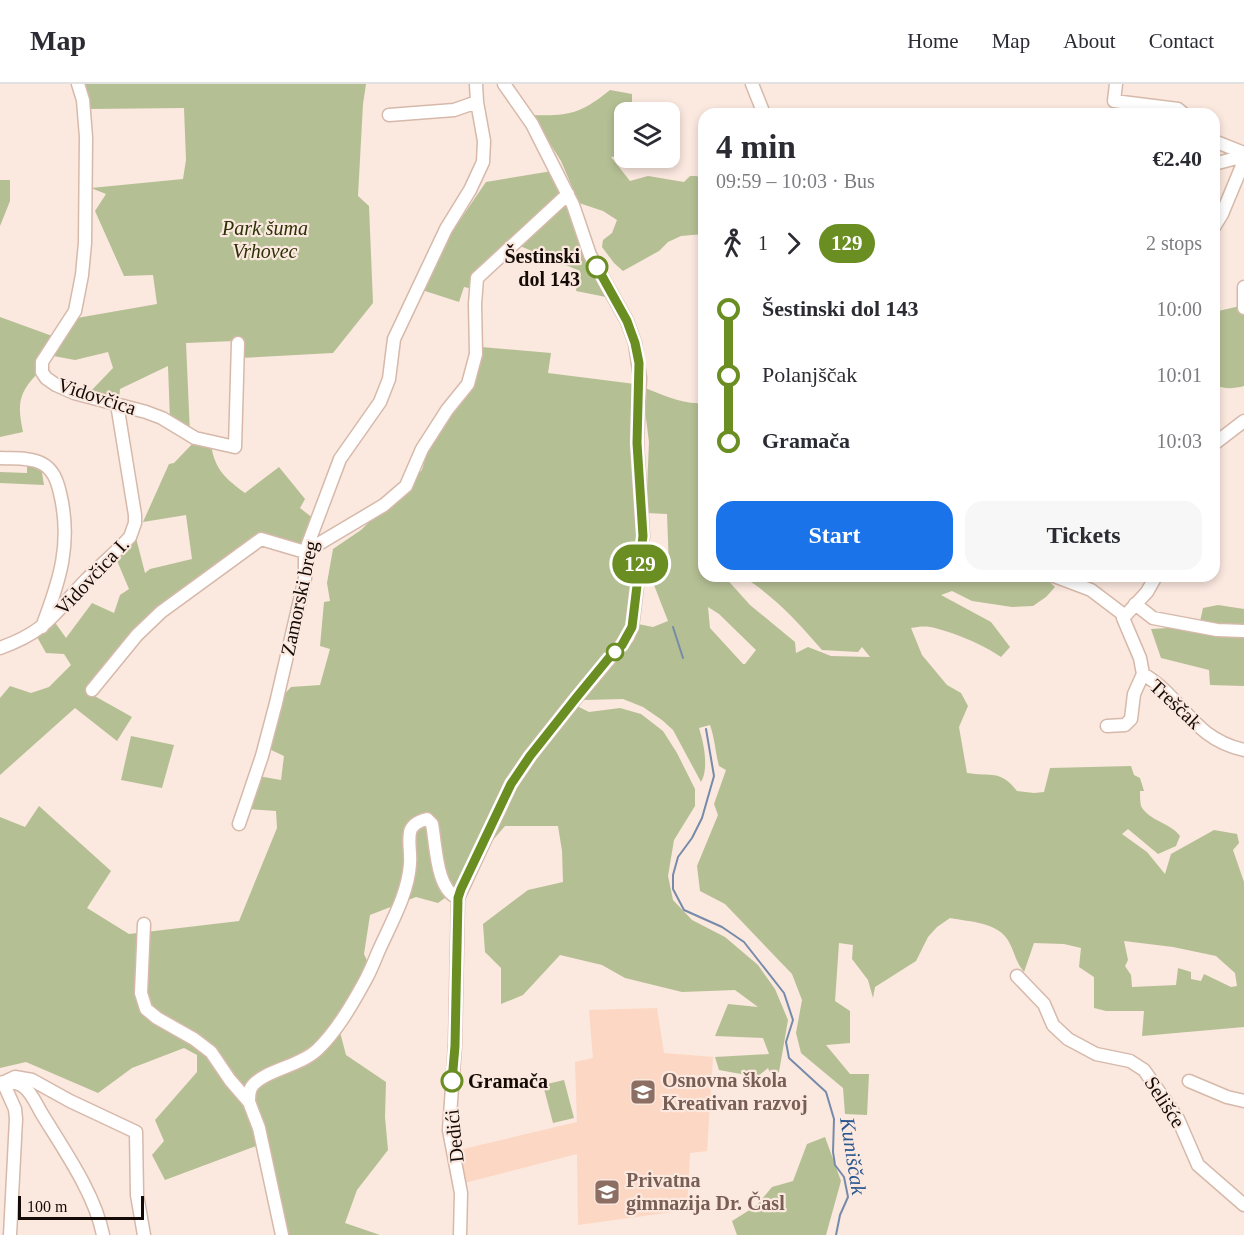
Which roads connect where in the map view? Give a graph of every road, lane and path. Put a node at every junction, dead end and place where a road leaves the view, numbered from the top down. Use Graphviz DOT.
graph roads {
  1 [pos="78,84"];
  2 [pos="476,84"];
  3 [pos="504,84"];
  4 [pos="752,84"];
  5 [pos="1116,84"];
  6 [pos="477,102"];
  7 [pos="762,108"];
  8 [pos="1170,108"];
  9 [pos="389,115"];
  10 [pos="1220,144"];
  11 [pos="1244,155"];
  12 [pos="1244,161"];
  13 [pos="1220,163"];
  14 [pos="568,194"];
  15 [pos="1220,217"];
  16 [pos="1244,287"];
  17 [pos="1244,307"];
  18 [pos="238,343"];
  19 [pos="117,404"];
  20 [pos="1244,421"];
  21 [pos="1220,439"];
  22 [pos="0,458"];
  23 [pos="305,552"];
  24 [pos="1070,582"];
  25 [pos="1153,582"];
  26 [pos="1135,604"];
  27 [pos="1125,615"];
  28 [pos="41,628"];
  29 [pos="1244,631"];
  30 [pos="0,648"];
  31 [pos="1143,674"];
  32 [pos="92,690"];
  33 [pos="1107,726"];
  34 [pos="1244,750"];
  35 [pos="239,824"];
  36 [pos="458,898"];
  37 [pos="144,924"];
  38 [pos="1017,976"];
  39 [pos="1189,1081"];
  40 [pos="1,1083"];
  41 [pos="1244,1101"];
  42 [pos="249,1102"];
  43 [pos="1244,1205"];
  44 [pos="10,1235"];
  45 [pos="103,1235"];
  46 [pos="144,1235"];
  47 [pos="282,1235"];
  48 [pos="460,1235"];
  1 -- 19 [label="street, Vidovčica"];
  2 -- 6 [label="street, Zamorski breg"];
  3 -- 14 [label="street, Dedići"];
  4 -- 7 [label="street"];
  5 -- 8 [label="street"];
  6 -- 9 [label="street"];
  6 -- 23 [label="street, Zamorski breg"];
  10 -- 11 [label="street"];
  11 -- 13 [label="street"];
  12 -- 15 [label="street"];
  14 -- 23 [label="street"];
  14 -- 36 [label="street, Dedići"];
  16 -- 17 [label="street"];
  18 -- 19 [label="street, Vidovčica"];
  19 -- 28 [label="street, Vidovčica I."];
  20 -- 21 [label="street"];
  22 -- 28 [label="street"];
  23 -- 32 [label="street"];
  23 -- 35 [label="street, Zamorski breg"];
  24 -- 27 [label="street"];
  25 -- 26 [label="street"];
  26 -- 27 [label="street"];
  26 -- 29 [label="street"];
  27 -- 31 [label="street"];
  28 -- 30 [label="street, Vidovčica I."];
  31 -- 33 [label="street, Treščak"];
  31 -- 34 [label="street, Treščak"];
  36 -- 42 [label="street"];
  36 -- 48 [label="street, Dedići"];
  37 -- 42 [label="street"];
  38 -- 43 [label="street, Selišće"];
  39 -- 41 [label="street"];
  40 -- 44 [label="street"];
  40 -- 45 [label="street"];
  40 -- 46 [label="street"];
  42 -- 47 [label="street"];
}
